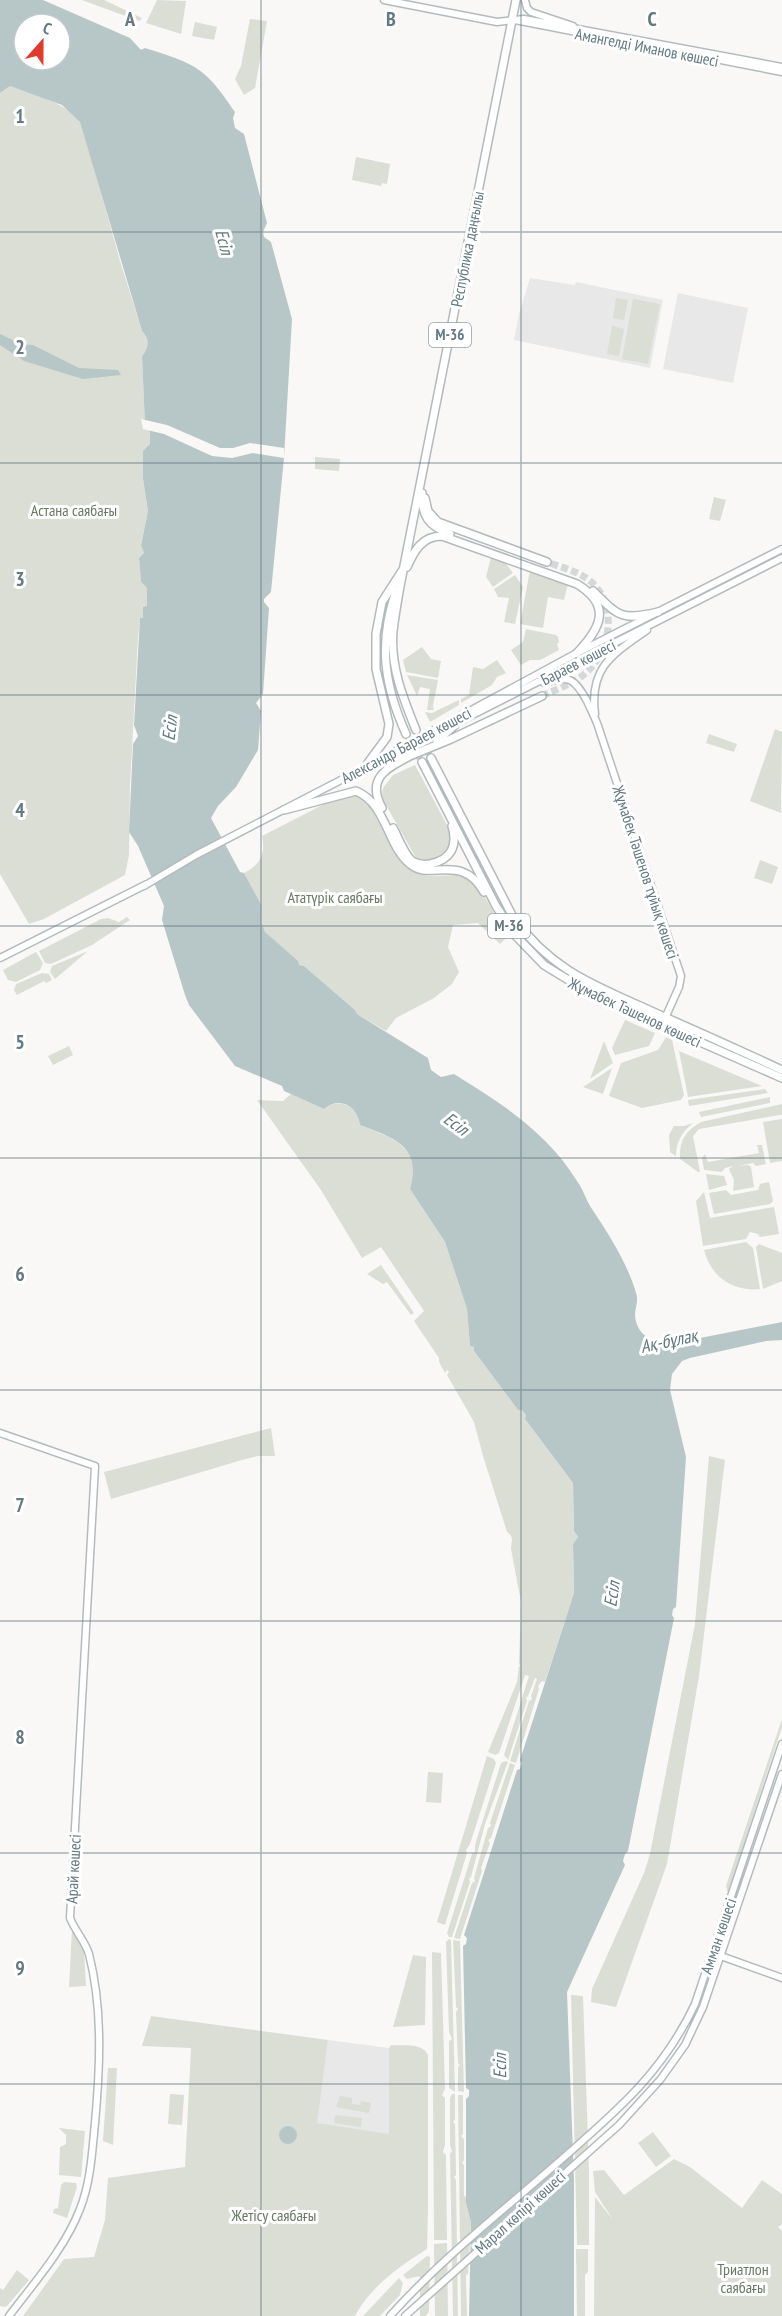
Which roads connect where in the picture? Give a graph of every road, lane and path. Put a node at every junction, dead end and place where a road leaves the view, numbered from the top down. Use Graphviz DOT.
graph roads {
  1 [pos="384,0"];
  2 [pos="516,0"];
  3 [pos="525,0"];
  4 [pos="512,19"];
  5 [pos="579,29"];
  6 [pos="782,68"];
  7 [pos="782,72"];
  8 [pos="423,470"];
  9 [pos="423,486"];
  10 [pos="782,549"];
  11 [pos="782,558"];
  12 [pos="547,562"];
  13 [pos="403,569"];
  14 [pos="401,581"];
  15 [pos="697,592"];
  16 [pos="700,600"];
  17 [pos="658,612"];
  18 [pos="668,616"];
  19 [pos="577,653"];
  20 [pos="519,692"];
  21 [pos="542,696"];
  22 [pos="595,717"];
  23 [pos="455,725"];
  24 [pos="416,730"];
  25 [pos="406,734"];
  26 [pos="433,745"];
  27 [pos="412,755"];
  28 [pos="431,758"];
  29 [pos="422,762"];
  30 [pos="373,763"];
  31 [pos="365,767"];
  32 [pos="444,804"];
  33 [pos="284,810"];
  34 [pos="515,935"];
  35 [pos="0,958"];
  36 [pos="664,1021"];
  37 [pos="782,1070"];
  38 [pos="782,1078"];
  39 [pos="0,1433"];
  40 [pos="782,1744"];
  41 [pos="782,1774"];
  42 [pos="712,1953"];
  43 [pos="720,1956"];
  44 [pos="782,1978"];
  45 [pos="619,2109"];
  46 [pos="619,2124"];
  47 [pos="9,2316"];
  48 [pos="390,2316"];
  49 [pos="405,2316"];
  1 -- 4 [label="main road, Амангелді Иманов көшесі"];
  2 -- 4 [label="main road, Республика даңғылы"];
  3 -- 5 [label="main road"];
  4 -- 5 [label="main road, Амангелді Иманов көшесі"];
  4 -- 7 [label="main road, Амангелді Иманов көшесі"];
  4 -- 8 [label="main road, Республика даңғылы / M-36"];
  5 -- 6 [label="main road, Амангелді Иманов көшесі"];
  8 -- 9 [label="main road"];
  8 -- 13 [label="main road, Республика даңғылы / M-36"];
  9 -- 12 [label="main road"];
  9 -- 17 [label="main road"];
  10 -- 15 [label="main road, Бараев көшесі"];
  11 -- 16 [label="main road, Бараев көшесі"];
  13 -- 14 [label="main road, Республика даңғылы / M-36"];
  13 -- 25 [label="main road, Республика даңғылы / M-36"];
  13 -- 31 [label="main road"];
  14 -- 19 [label="main road"];
  14 -- 24 [label="main road, Республика даңғылы / M-36"];
  15 -- 16 [label="main road"];
  15 -- 17 [label="main road, Бараев көшесі"];
  16 -- 18 [label="main road, Бараев көшесі"];
  17 -- 19 [label="main road, Бараев көшесі"];
  18 -- 20 [label="main road, Бараев көшесі"];
  18 -- 22 [label="main road"];
  19 -- 30 [label="main road, Александр Бараев көшесі"];
  20 -- 22 [label="main road"];
  20 -- 23 [label="main road, Бараев көшесі"];
  21 -- 26 [label="main road"];
  22 -- 36 [label="main road, Жұмабек Тәшенов тұйық көшесі"];
  23 -- 26 [label="main road"];
  23 -- 30 [label="main road, Бараев көшесі"];
  26 -- 27 [label="main road"];
  27 -- 30 [label="main road"];
  27 -- 32 [label="main road"];
  28 -- 36 [label="main road, Жұмабек Тәшенов көшесі / M-36"];
  29 -- 32 [label="main road, Жұмабек Тәшенов көшесі / M-36"];
  30 -- 31 [label="main road, Александр Бараев көшесі"];
  31 -- 33 [label="main road, Александр Бараев көшесі"];
  32 -- 34 [label="main road, Жұмабек Тәшенов көшесі / M-36"];
  33 -- 34 [label="main road"];
  33 -- 35 [label="main road, Александр Бараев көшесі"];
  34 -- 36 [label="main road, Жұмабек Тәшенов көшесі / M-36"];
  36 -- 37 [label="main road, Жұмабек Тәшенов көшесі / M-36"];
  36 -- 38 [label="main road, Жұмабек Тәшенов көшесі / M-36"];
  39 -- 47 [label="main road, Арай көшесі"];
  40 -- 42 [label="main road, Амман көшесі"];
  41 -- 43 [label="main road, Амман көшесі"];
  42 -- 43 [label="main road"];
  42 -- 45 [label="main road, Амман көшесі"];
  43 -- 44 [label="main road"];
  43 -- 46 [label="main road, Амман көшесі"];
  45 -- 48 [label="main road, Марал көпірі көшесі"];
  46 -- 49 [label="main road, Марал көпірі көшесі"];
}
